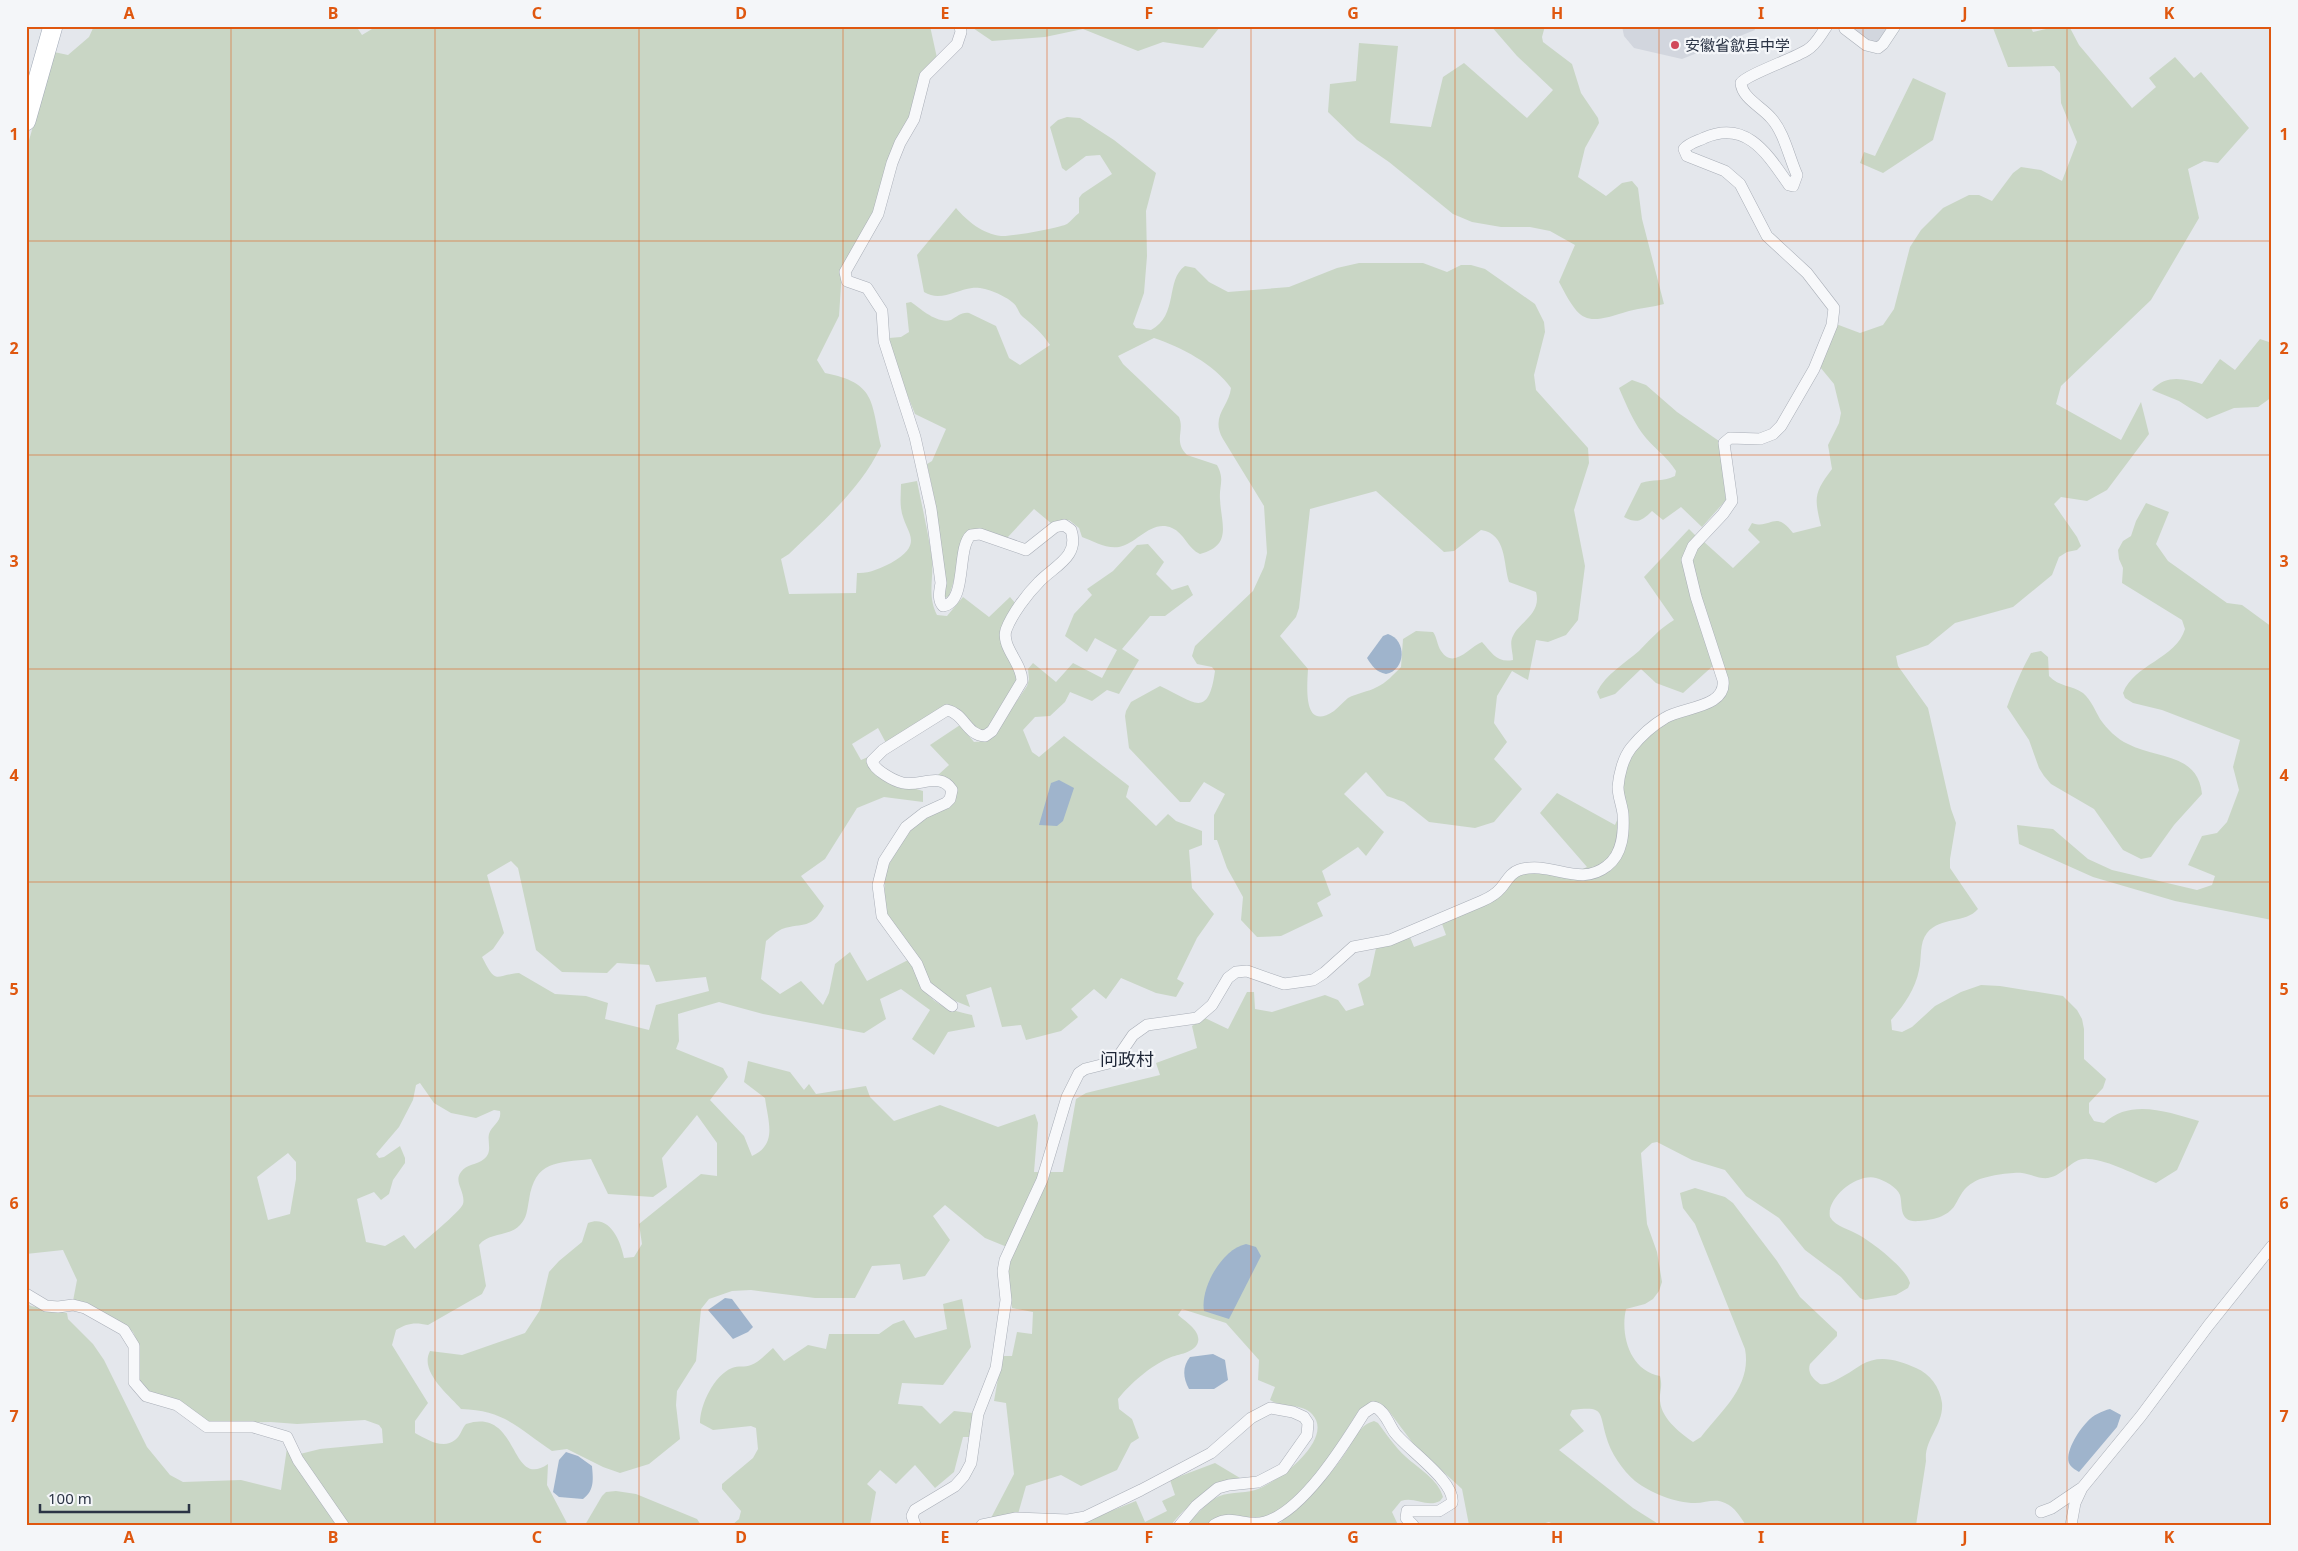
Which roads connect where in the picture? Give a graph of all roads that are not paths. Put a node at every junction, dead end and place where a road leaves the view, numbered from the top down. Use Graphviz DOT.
graph roads {
  1 [pos="54,26"];
  2 [pos="960,26"];
  3 [pos="1827,26"];
  4 [pos="1844,26"];
  5 [pos="1896,26"];
  6 [pos="26,121"];
  7 [pos="952,1006"];
  8 [pos="2272,1246"];
  9 [pos="26,1294"];
  10 [pos="2082,1488"];
  11 [pos="2041,1512"];
  12 [pos="343,1525"];
  13 [pos="914,1525"];
  14 [pos="982,1525"];
  15 [pos="1180,1525"];
  16 [pos="1214,1525"];
  17 [pos="1413,1525"];
  18 [pos="2071,1525"];
  1 -- 6 [label="main road"];
  2 -- 7 [label="street"];
  3 -- 13 [label="street"];
  4 -- 5 [label="street"];
  8 -- 10 [label="street"];
  9 -- 12 [label="street"];
  10 -- 11 [label="street"];
  10 -- 18 [label="street"];
  14 -- 15 [label="street"];
  16 -- 17 [label="street"];
}
